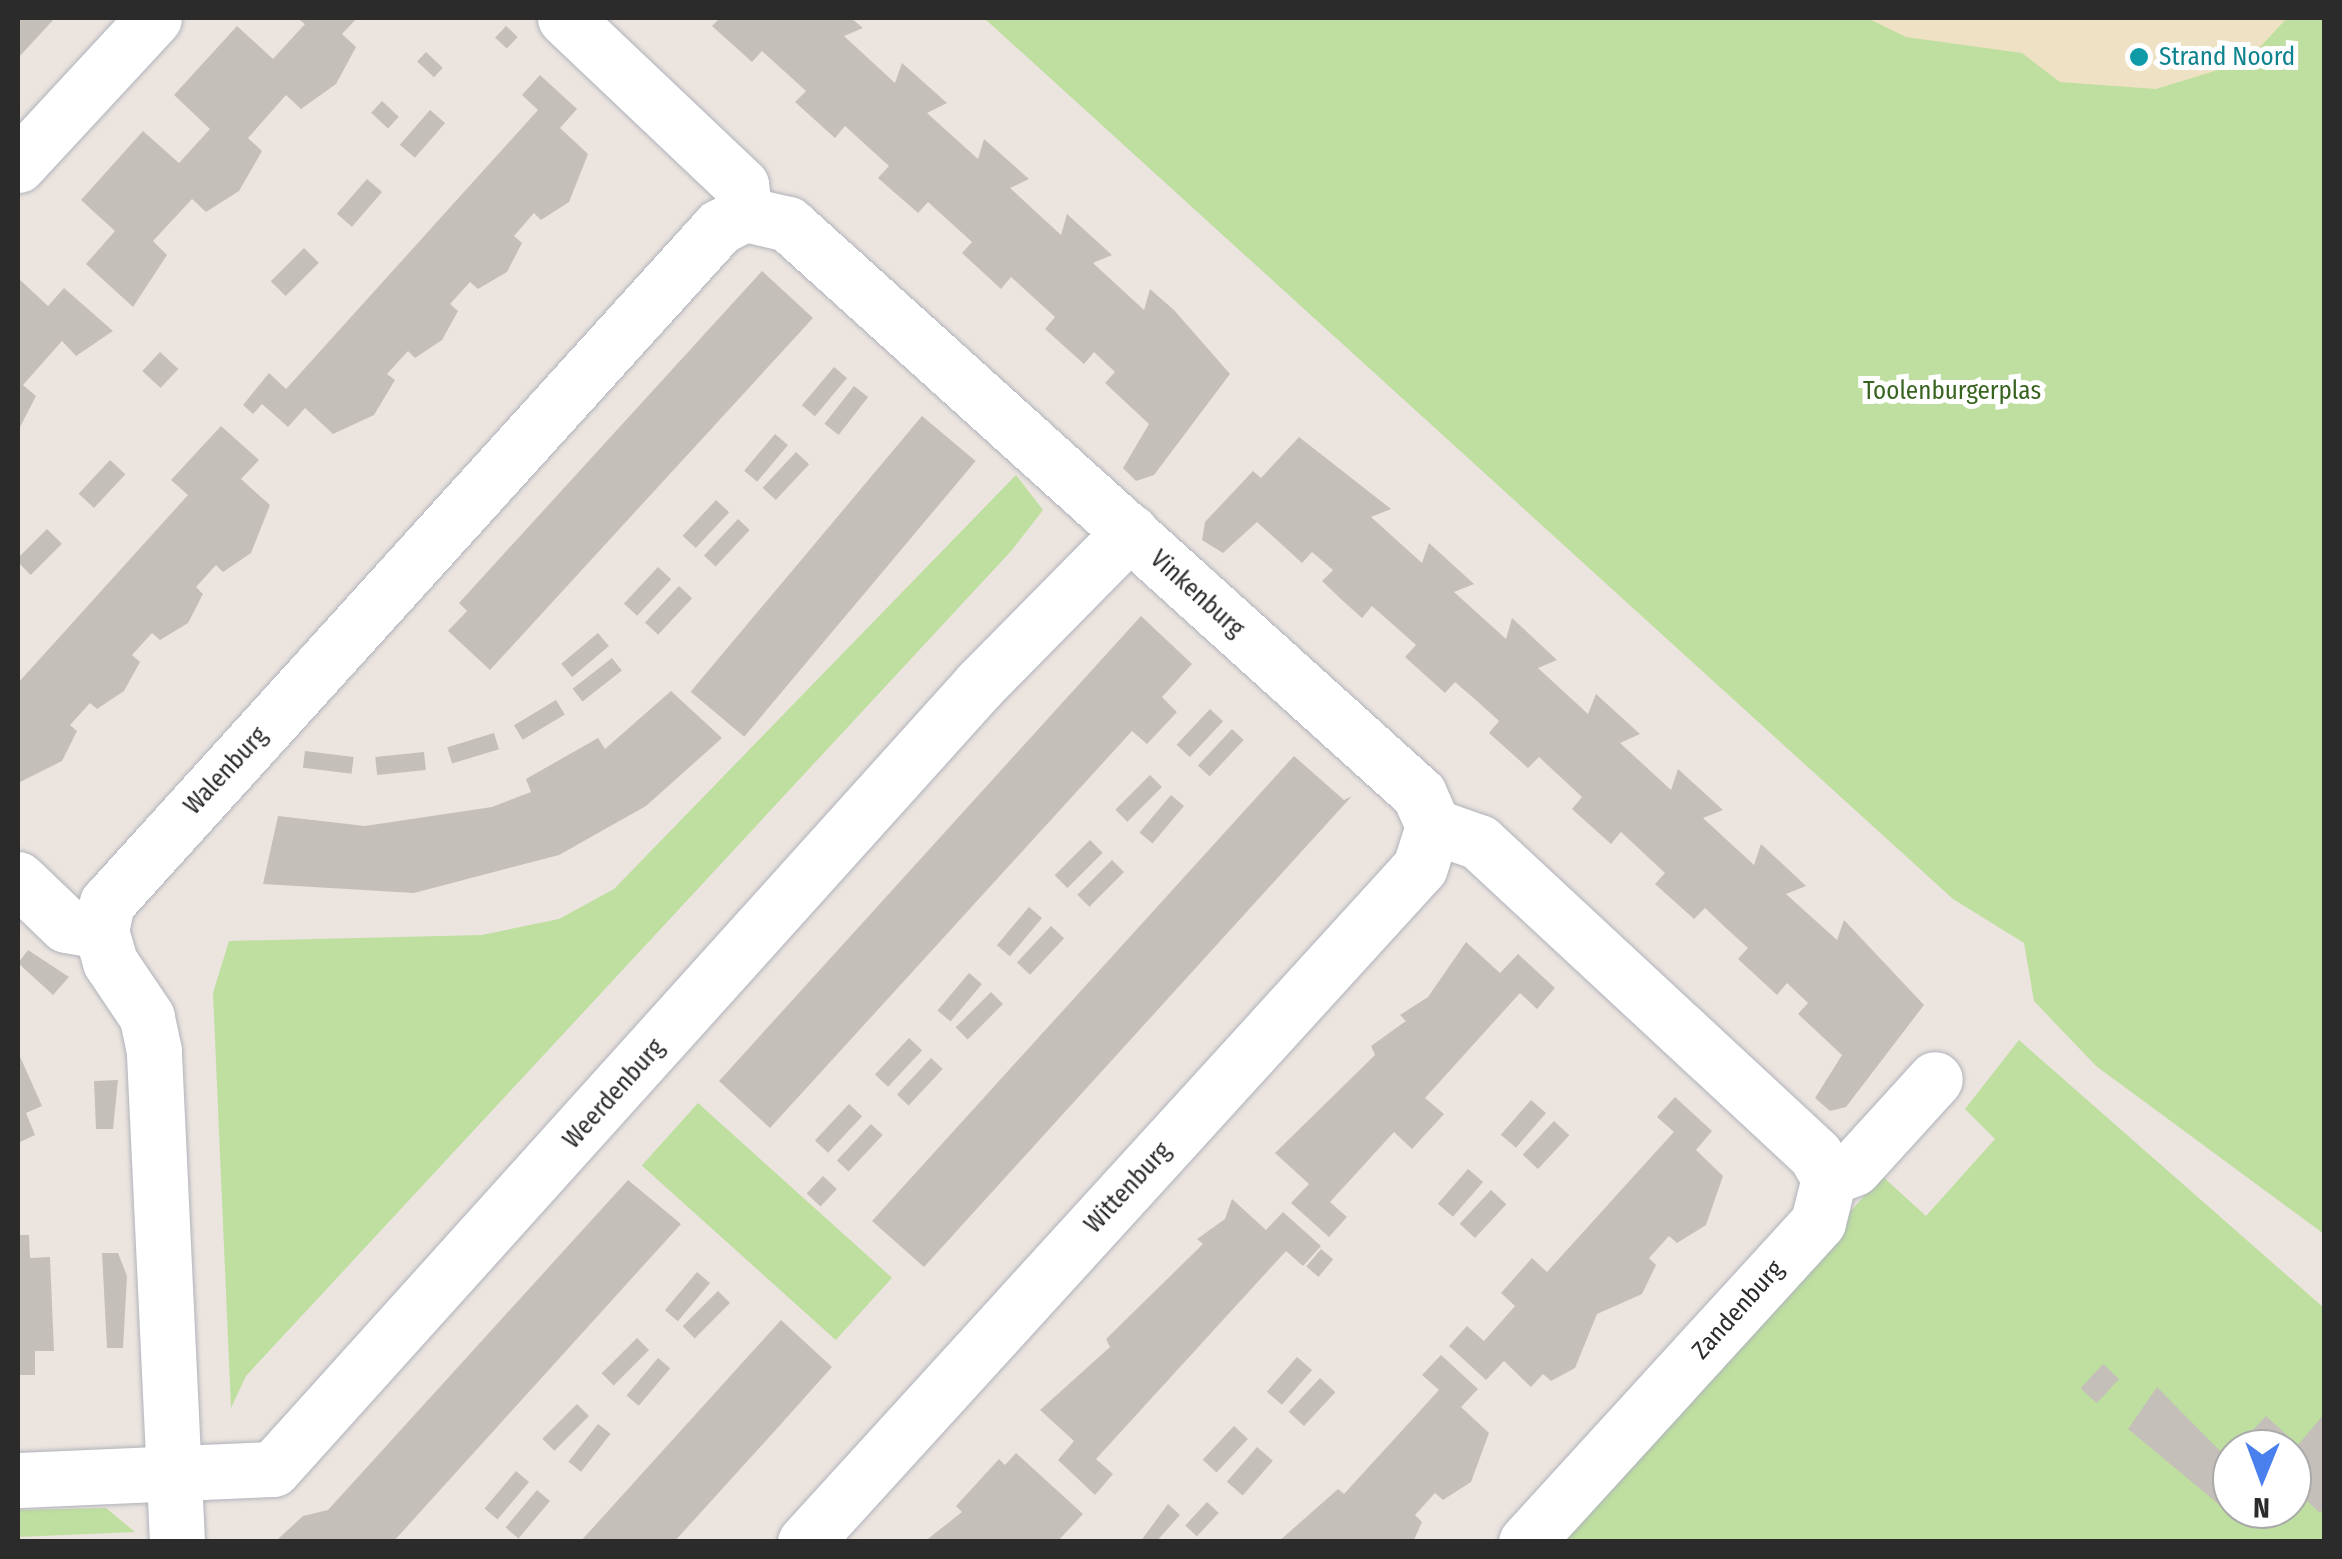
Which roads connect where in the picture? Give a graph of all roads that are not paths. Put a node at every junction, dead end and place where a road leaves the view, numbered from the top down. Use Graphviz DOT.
graph roads {
  1 [pos="154,18"];
  2 [pos="564,18"];
  3 [pos="18,165"];
  4 [pos="745,214"];
  5 [pos="1130,532"];
  6 [pos="1432,826"];
  7 [pos="18,880"];
  8 [pos="101,932"];
  9 [pos="1935,1079"];
  10 [pos="1829,1178"];
  11 [pos="174,1474"];
  12 [pos="18,1480"];
  13 [pos="177,1542"];
  14 [pos="805,1542"];
  15 [pos="1526,1542"];
  1 -- 3 [label="street"];
  2 -- 4 [label="street"];
  4 -- 5 [label="street, Vinkenburg"];
  4 -- 8 [label="street, Walenburg"];
  5 -- 6 [label="street, Vinkenburg"];
  5 -- 11 [label="street, Weerdenburg"];
  6 -- 10 [label="street"];
  6 -- 14 [label="street, Wittenburg"];
  7 -- 8 [label="street"];
  8 -- 11 [label="street"];
  9 -- 10 [label="street"];
  10 -- 15 [label="street, Zandenburg"];
  11 -- 12 [label="street, Weerdenburg"];
  11 -- 13 [label="street"];
}
